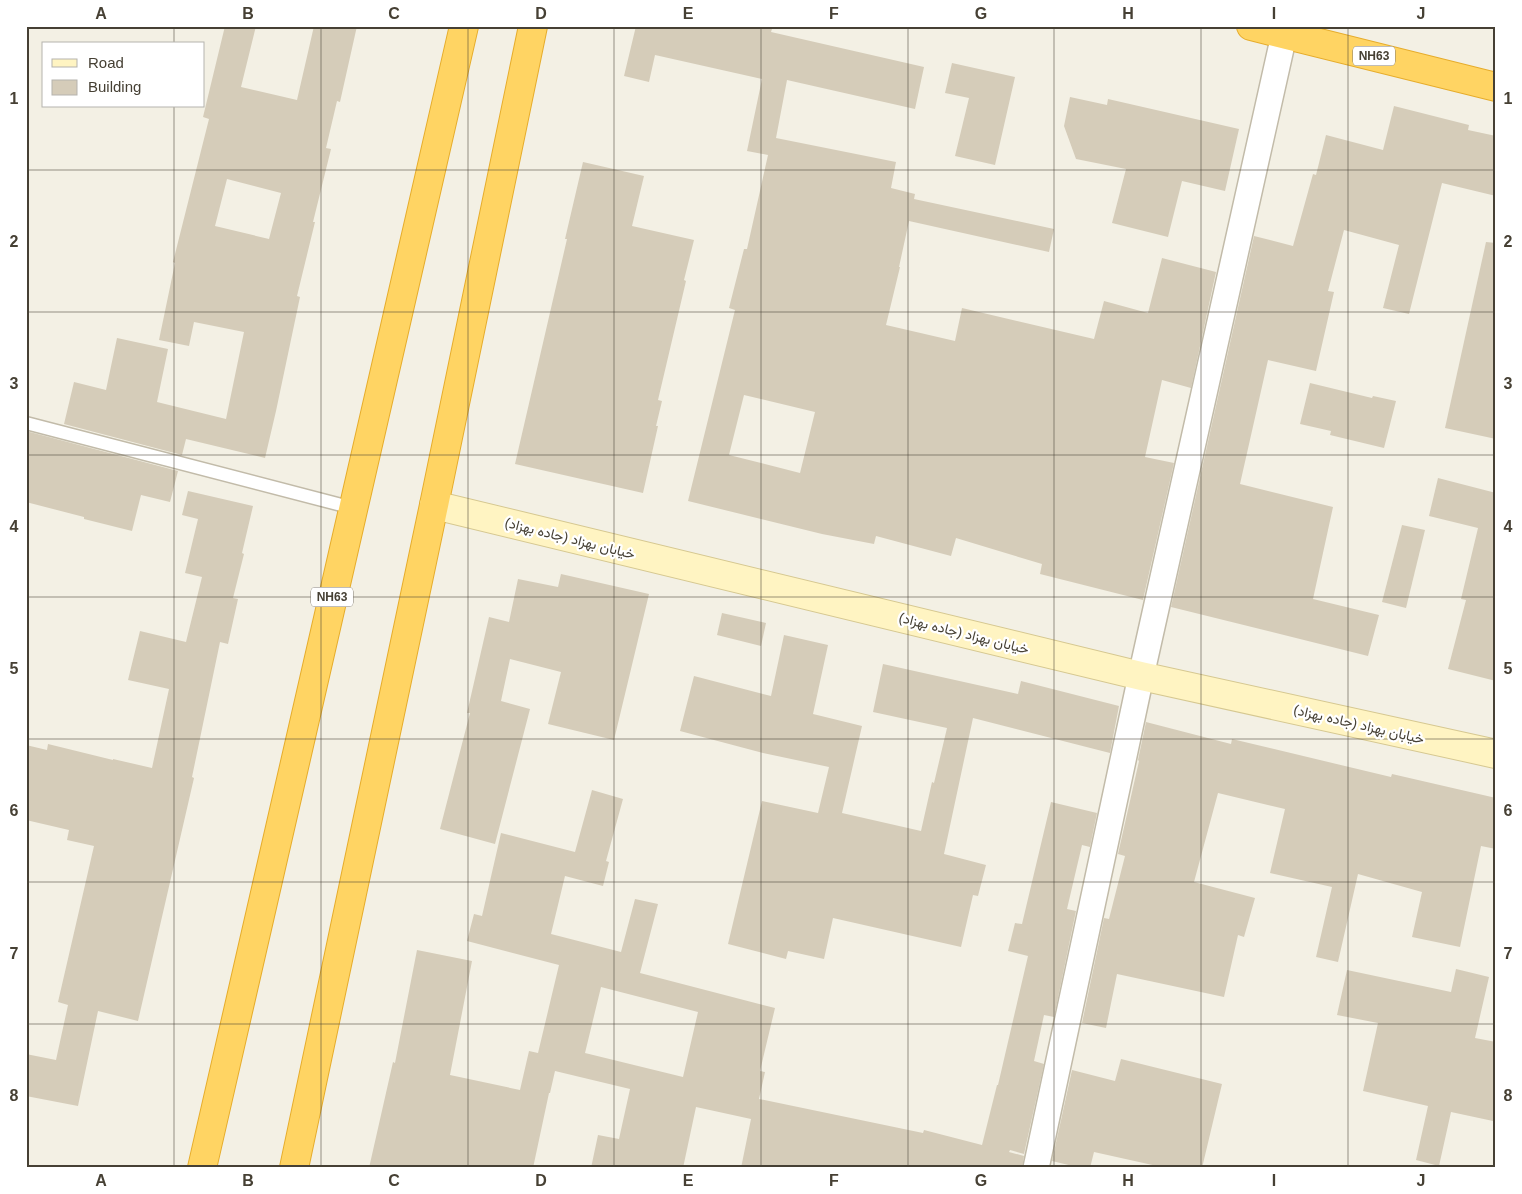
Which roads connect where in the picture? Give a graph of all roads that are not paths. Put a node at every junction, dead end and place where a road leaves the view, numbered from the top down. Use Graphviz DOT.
graph roads {
  1 [pos="464,26"];
  2 [pos="532,26"];
  3 [pos="1251,26"];
  4 [pos="1285,30"];
  5 [pos="1496,87"];
  6 [pos="26,423"];
  7 [pos="434,504"];
  8 [pos="353,508"];
  9 [pos="1141,676"];
  10 [pos="1496,754"];
  11 [pos="202,1168"];
  12 [pos="294,1168"];
  13 [pos="1036,1168"];
  1 -- 8 [label="highway, NH63"];
  2 -- 7 [label="highway"];
  3 -- 4 [label="highway, NH63"];
  4 -- 5 [label="highway, NH63"];
  4 -- 9 [label="street"];
  6 -- 8 [label="lane"];
  7 -- 9 [label="street, خیابان بهزاد (جاده بهزاد)"];
  7 -- 12 [label="highway"];
  8 -- 11 [label="highway, NH63"];
  9 -- 10 [label="street, خیابان بهزاد (جاده بهزاد)"];
  9 -- 13 [label="street"];
}
